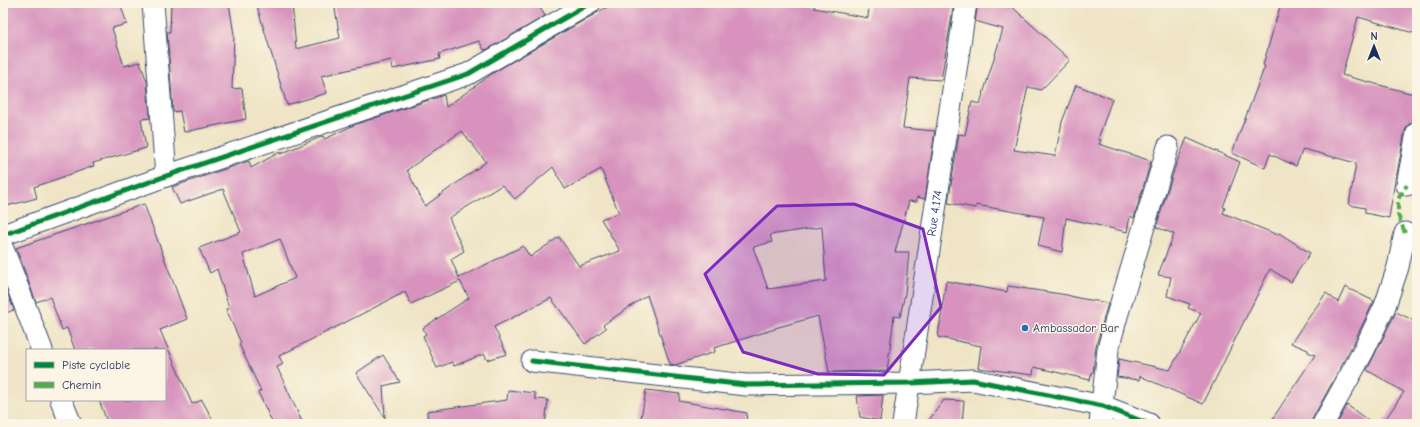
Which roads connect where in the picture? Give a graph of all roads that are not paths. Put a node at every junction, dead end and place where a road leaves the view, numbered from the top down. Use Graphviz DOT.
graph roads {
  1 [pos="153,3"];
  2 [pos="590,3"];
  3 [pos="966,3"];
  4 [pos="1417,133"];
  5 [pos="1168,147"];
  6 [pos="166,176"];
  7 [pos="1407,185"];
  8 [pos="1405,233"];
  9 [pos="3,235"];
  10 [pos="3,249"];
  11 [pos="42,349"];
  12 [pos="532,361"];
  13 [pos="910,383"];
  14 [pos="61,401"];
  15 [pos="1102,415"];
  16 [pos="71,424"];
  17 [pos="903,424"];
  18 [pos="1149,424"];
  19 [pos="1324,424"];
  1 -- 6 [label="street"];
  2 -- 6 [label="street"];
  3 -- 13 [label="street, Rue 4.174"];
  4 -- 7 [label="street"];
  5 -- 15 [label="street"];
  6 -- 9 [label="street"];
  8 -- 19 [label="street"];
  10 -- 11 [label="street"];
  12 -- 13 [label="street"];
  13 -- 15 [label="street"];
  13 -- 17 [label="street, Rue 4.174"];
  14 -- 16 [label="street"];
  15 -- 18 [label="street"];
}
